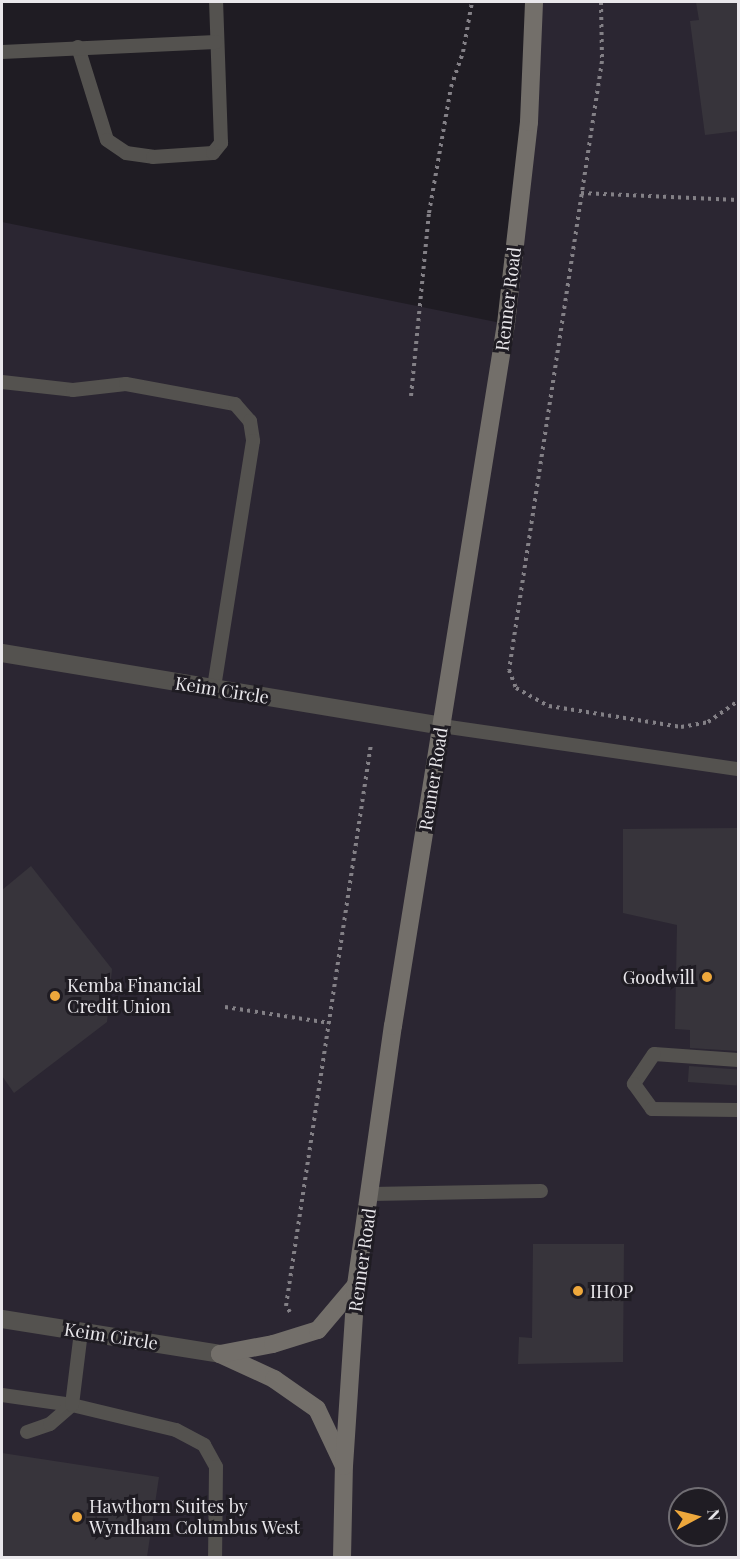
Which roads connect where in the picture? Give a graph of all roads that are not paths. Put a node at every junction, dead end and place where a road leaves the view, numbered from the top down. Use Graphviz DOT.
graph roads {
  1 [pos="216,2"];
  2 [pos="534,2"];
  3 [pos="216,42"];
  4 [pos="78,47"];
  5 [pos="2,52"];
  6 [pos="2,382"];
  7 [pos="2,653"];
  8 [pos="214,688"];
  9 [pos="442,726"];
  10 [pos="738,769"];
  11 [pos="738,1060"];
  12 [pos="738,1110"];
  13 [pos="541,1191"];
  14 [pos="371,1194"];
  15 [pos="356,1285"];
  16 [pos="2,1319"];
  17 [pos="81,1332"];
  18 [pos="220,1354"];
  19 [pos="2,1395"];
  20 [pos="72,1405"];
  21 [pos="27,1432"];
  22 [pos="344,1466"];
  23 [pos="215,1557"];
  24 [pos="342,1557"];
  1 -- 3 [label="lane"];
  2 -- 9 [label="main road, Renner Road"];
  3 -- 4 [label="lane"];
  3 -- 4 [label="lane"];
  4 -- 5 [label="lane"];
  6 -- 8 [label="lane"];
  7 -- 8 [label="street, Keim Circle"];
  8 -- 9 [label="street, Keim Circle"];
  9 -- 10 [label="lane"];
  9 -- 14 [label="main road, Renner Road"];
  11 -- 12 [label="lane"];
  13 -- 14 [label="lane"];
  14 -- 15 [label="main road, Renner Road"];
  15 -- 18 [label="main road"];
  15 -- 22 [label="main road, Renner Road"];
  16 -- 17 [label="street, Keim Circle"];
  17 -- 18 [label="street, Keim Circle"];
  17 -- 20 [label="lane"];
  18 -- 22 [label="main road"];
  19 -- 20 [label="lane"];
  20 -- 21 [label="lane"];
  20 -- 23 [label="lane"];
  22 -- 24 [label="main road, Renner Road"];
}
